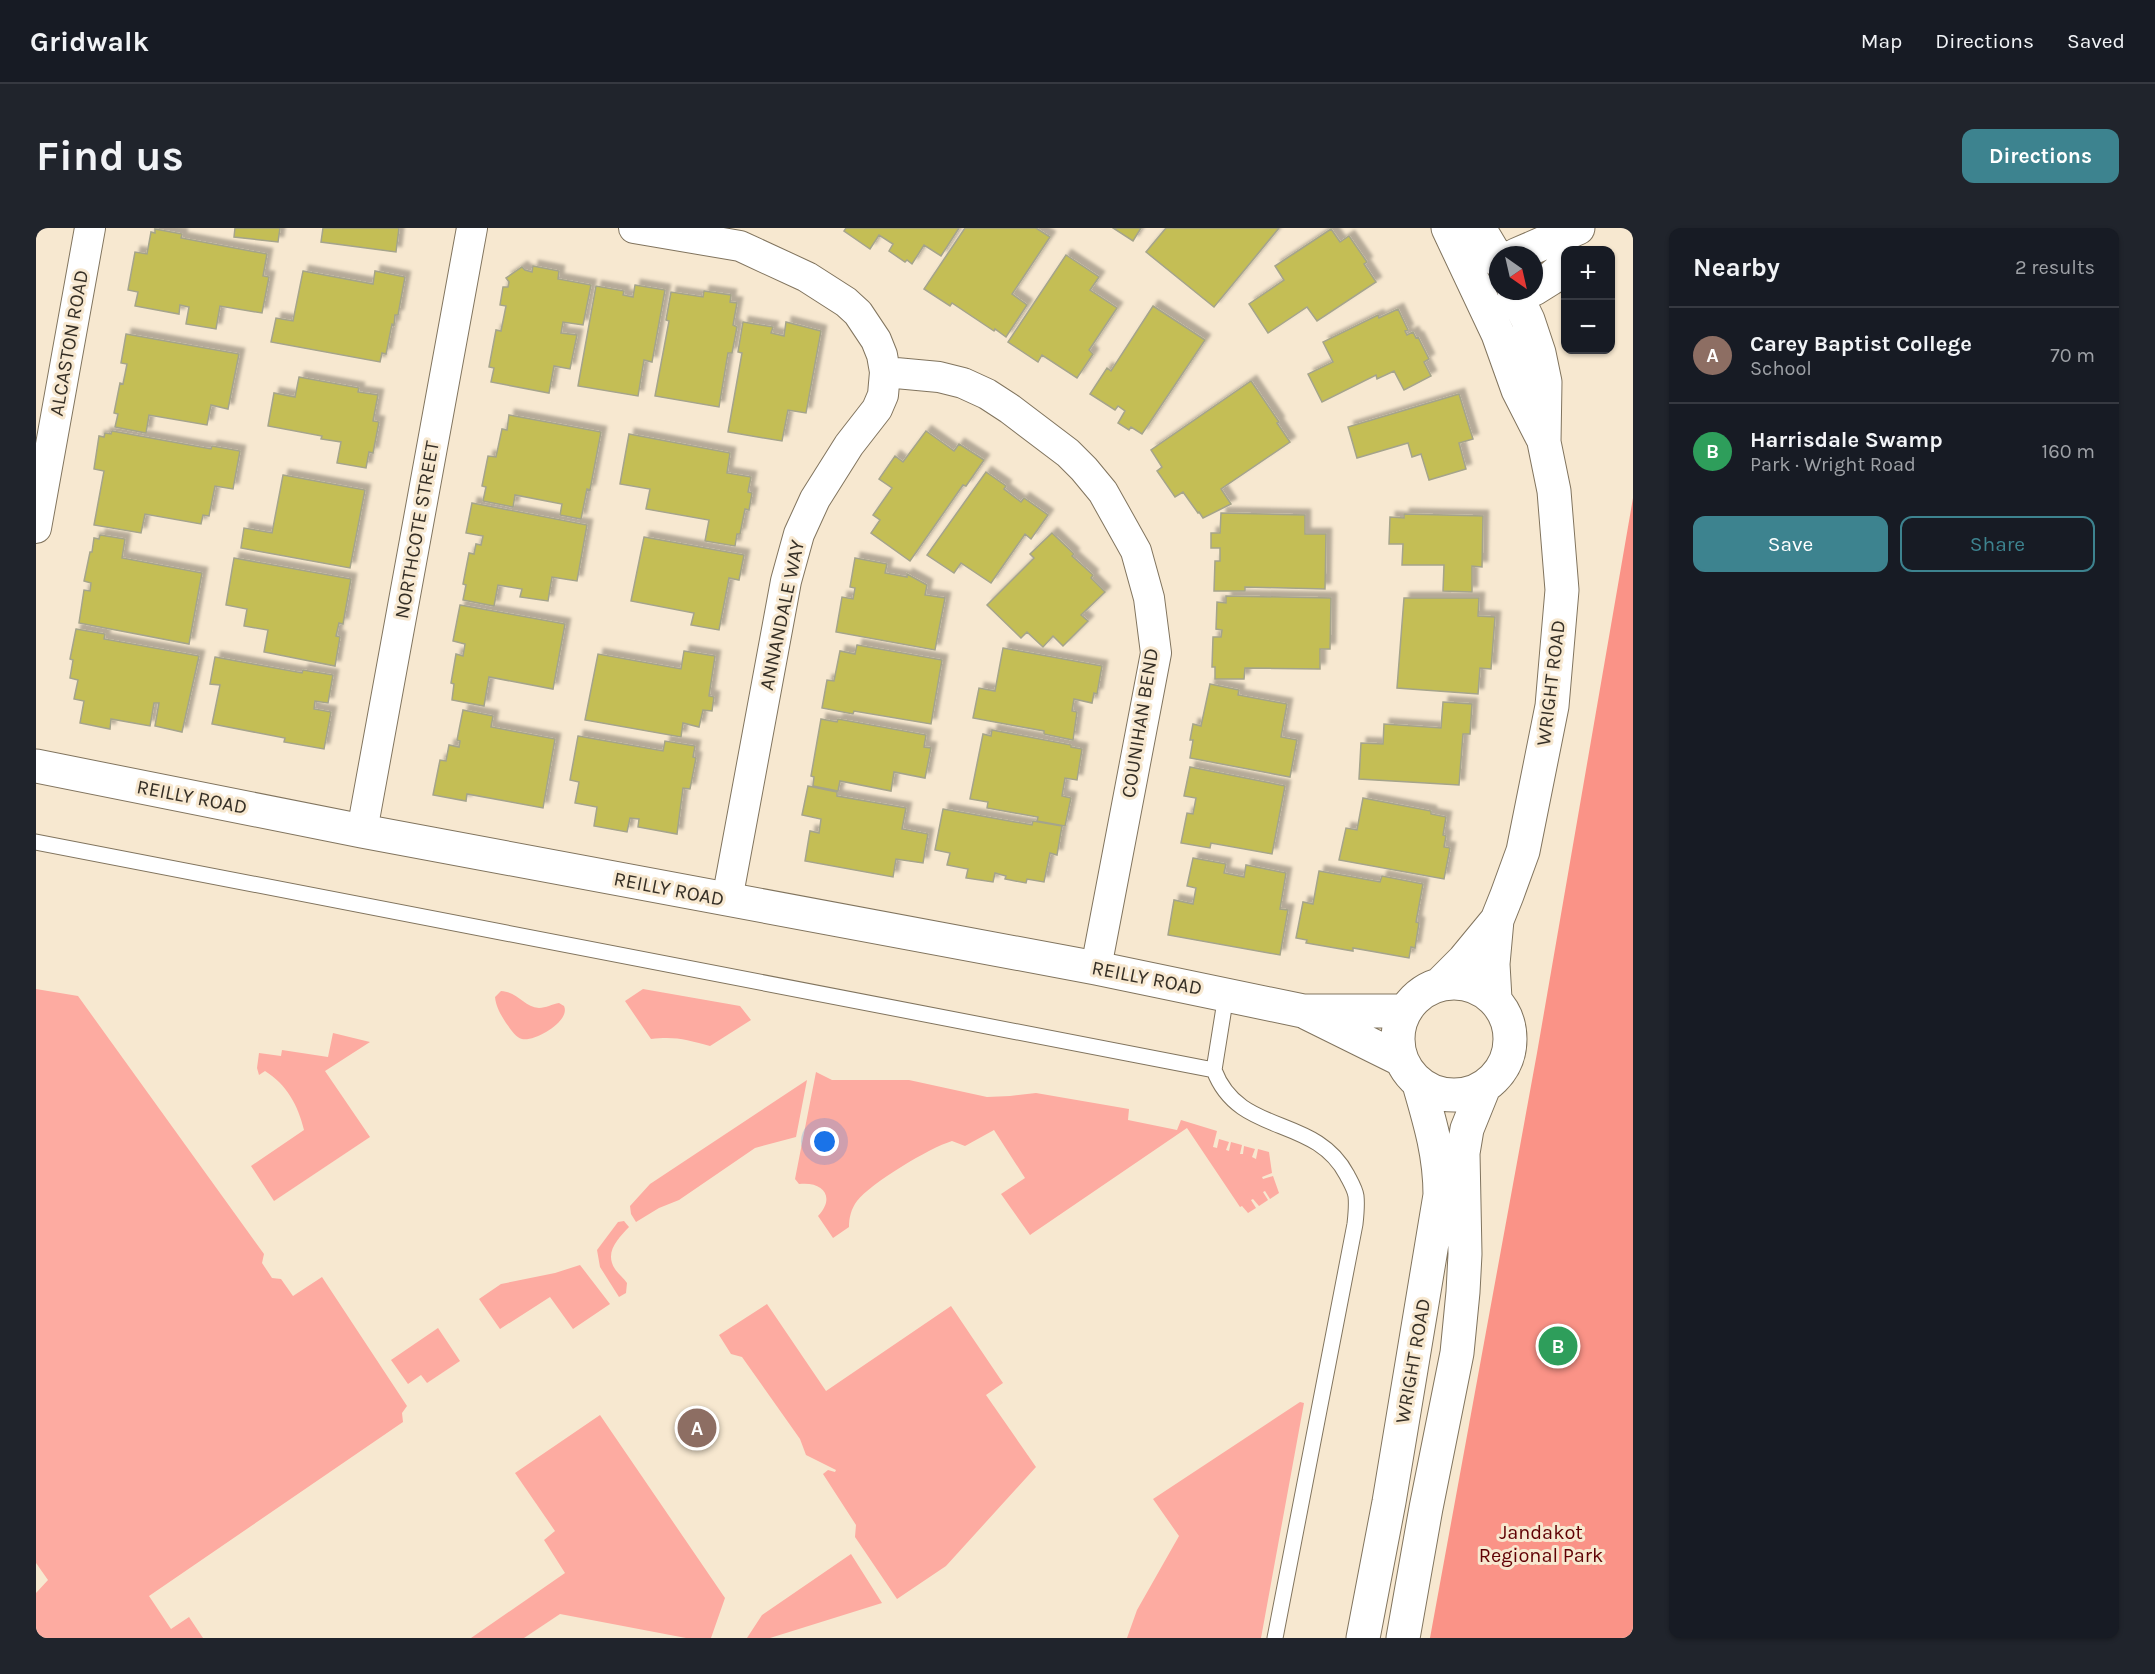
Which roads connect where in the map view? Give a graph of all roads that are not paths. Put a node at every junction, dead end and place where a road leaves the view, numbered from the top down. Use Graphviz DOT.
graph roads {
  1 [pos="90,228"];
  2 [pos="472,228"];
  3 [pos="634,228"];
  4 [pos="1448,228"];
  5 [pos="1479,228"];
  6 [pos="1578,228"];
  7 [pos="1597,228"];
  8 [pos="1537,246"];
  9 [pos="1582,246"];
  10 [pos="1489,266"];
  11 [pos="1561,269"];
  12 [pos="1543,282"];
  13 [pos="1509,300"];
  14 [pos="1526,300"];
  15 [pos="1487,312"];
  16 [pos="885,372"];
  17 [pos="1544,442"];
  18 [pos="36,528"];
  19 [pos="36,766"];
  20 [pos="362,831"];
  21 [pos="36,842"];
  22 [pos="727,900"];
  23 [pos="1497,920"];
  24 [pos="1096,968"];
  25 [pos="1440,984"];
  26 [pos="1226,994"];
  27 [pos="1495,999"];
  28 [pos="1303,1011"];
  29 [pos="1405,1011"];
  30 [pos="1214,1070"];
  31 [pos="1410,1072"];
  32 [pos="1484,1087"];
  33 [pos="1275,1638"];
  34 [pos="1362,1638"];
  35 [pos="1403,1638"];
  1 -- 18 [label="street, ALCASTON ROAD"];
  2 -- 20 [label="street, NORTHCOTE STREET"];
  3 -- 16 [label="street, ANNANDALE WAY"];
  4 -- 10 [label="street, WRIGHT ROAD"];
  5 -- 10 [label="street, WRIGHT ROAD"];
  6 -- 8 [label="street"];
  7 -- 9 [label="street"];
  10 -- 15 [label="street, WRIGHT ROAD"];
  11 -- 12 [label="street"];
  13 -- 15 [label="street"];
  14 -- 17 [label="street, WRIGHT ROAD"];
  15 -- 17 [label="street, WRIGHT ROAD"];
  16 -- 22 [label="street, ANNANDALE WAY"];
  16 -- 24 [label="street, COUNIHAN BEND"];
  17 -- 23 [label="street, WRIGHT ROAD"];
  19 -- 20 [label="street, REILLY ROAD"];
  20 -- 22 [label="street, REILLY ROAD"];
  21 -- 30 [label="lane"];
  22 -- 24 [label="street, REILLY ROAD"];
  23 -- 25 [label="street, WRIGHT ROAD"];
  23 -- 27 [label="street, WRIGHT ROAD"];
  24 -- 26 [label="street, REILLY ROAD"];
  25 -- 27 [label="street"];
  25 -- 29 [label="street, WRIGHT ROAD"];
  26 -- 28 [label="street, REILLY ROAD"];
  26 -- 30 [label="lane"];
  27 -- 32 [label="street, WRIGHT ROAD"];
  28 -- 29 [label="street, REILLY ROAD"];
  28 -- 31 [label="street, REILLY ROAD"];
  29 -- 31 [label="street, WRIGHT ROAD"];
  30 -- 33 [label="lane"];
  31 -- 32 [label="street"];
  31 -- 34 [label="street, WRIGHT ROAD"];
  32 -- 35 [label="street, WRIGHT ROAD"];
}
